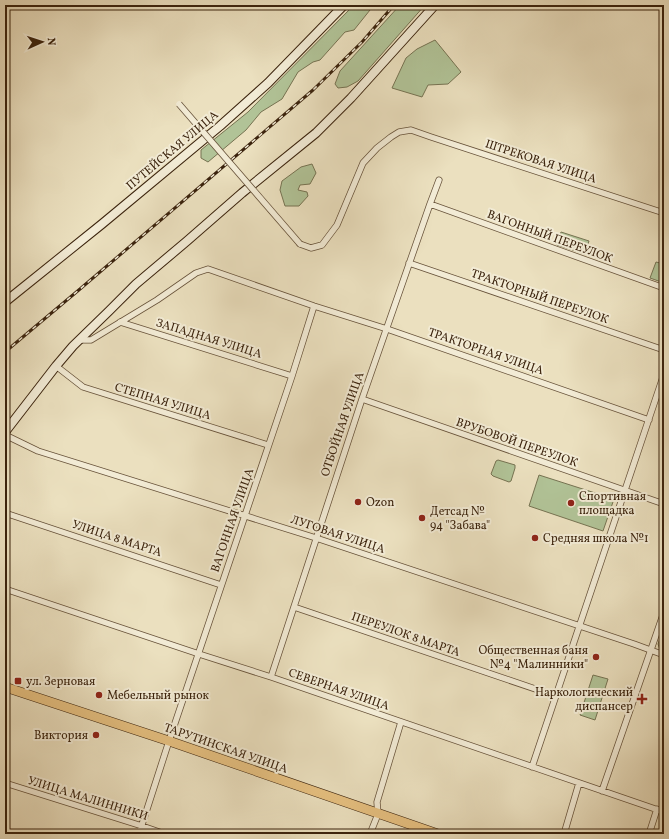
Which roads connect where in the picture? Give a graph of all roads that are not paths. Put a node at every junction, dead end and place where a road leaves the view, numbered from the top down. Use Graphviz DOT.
graph roads {
  1 [pos="344,5"];
  2 [pos="435,5"];
  3 [pos="179,104"];
  4 [pos="439,180"];
  5 [pos="430,204"];
  6 [pos="664,213"];
  7 [pos="409,263"];
  8 [pos="664,288"];
  9 [pos="5,302"];
  10 [pos="314,306"];
  11 [pos="120,322"];
  12 [pos="387,328"];
  13 [pos="80,340"];
  14 [pos="664,350"];
  15 [pos="56,366"];
  16 [pos="664,374"];
  17 [pos="292,376"];
  18 [pos="362,399"];
  19 [pos="649,420"];
  20 [pos="5,434"];
  21 [pos="268,445"];
  22 [pos="625,491"];
  23 [pos="664,504"];
  24 [pos="5,513"];
  25 [pos="244,516"];
  26 [pos="316,538"];
  27 [pos="222,585"];
  28 [pos="5,589"];
  29 [pos="294,607"];
  30 [pos="664,612"];
  31 [pos="580,627"];
  32 [pos="651,650"];
  33 [pos="199,654"];
  34 [pos="664,655"];
  35 [pos="270,676"];
  36 [pos="5,687"];
  37 [pos="556,696"];
  38 [pos="401,722"];
  39 [pos="169,741"];
  40 [pos="532,767"];
  41 [pos="5,783"];
  42 [pos="579,783"];
  43 [pos="602,791"];
  44 [pos="657,809"];
  45 [pos="664,812"];
  46 [pos="378,814"];
  47 [pos="142,826"];
  48 [pos="139,834"];
  49 [pos="164,834"];
  50 [pos="370,834"];
  51 [pos="438,834"];
  52 [pos="564,834"];
  53 [pos="649,834"];
  1 -- 9 [label="main road, ПУТЕЙСКАЯ УЛИЦА"];
  2 -- 13 [label="main road"];
  3 -- 6 [label="street, ШТРЕКОВАЯ УЛИЦА, bridge"];
  4 -- 5 [label="street, ОТБОЙНАЯ УЛИЦА"];
  5 -- 7 [label="street, ОТБОЙНАЯ УЛИЦА"];
  5 -- 8 [label="street, ВАГОННЫЙ ПЕРЕУЛОК"];
  7 -- 12 [label="street, ОТБОЙНАЯ УЛИЦА"];
  7 -- 14 [label="street, ТРАКТОРНЫЙ ПЕРЕУЛОК"];
  10 -- 11 [label="street, ТРАКТОРНАЯ УЛИЦА"];
  10 -- 12 [label="street, ТРАКТОРНАЯ УЛИЦА"];
  10 -- 17 [label="street, ВАГОННАЯ УЛИЦА"];
  11 -- 13 [label="street, ТРАКТОРНАЯ УЛИЦА"];
  11 -- 17 [label="street, ЗАПАДНАЯ УЛИЦА"];
  12 -- 18 [label="street, ОТБОЙНАЯ УЛИЦА"];
  12 -- 19 [label="street, ТРАКТОРНАЯ УЛИЦА"];
  13 -- 15 [label="main road"];
  15 -- 20 [label="main road"];
  15 -- 21 [label="street, СТЕПНАЯ УЛИЦА"];
  16 -- 19 [label="street"];
  17 -- 21 [label="street, ВАГОННАЯ УЛИЦА"];
  18 -- 22 [label="street, ВРУБОВОЙ ПЕРЕУЛОК"];
  18 -- 26 [label="street, ОТБОЙНАЯ УЛИЦА"];
  19 -- 22 [label="street"];
  20 -- 25 [label="street, ЛУГОВАЯ УЛИЦА"];
  21 -- 25 [label="street, ВАГОННАЯ УЛИЦА"];
  22 -- 23 [label="street, ВРУБОВОЙ ПЕРЕУЛОК"];
  22 -- 31 [label="street"];
  24 -- 27 [label="street, УЛИЦА 8 МАРТА"];
  25 -- 26 [label="street, ЛУГОВАЯ УЛИЦА"];
  25 -- 27 [label="street, ВАГОННАЯ УЛИЦА"];
  26 -- 29 [label="street, ОТБОЙНАЯ УЛИЦА"];
  26 -- 31 [label="street, ЛУГОВАЯ УЛИЦА"];
  27 -- 33 [label="street, ВАГОННАЯ УЛИЦА"];
  28 -- 33 [label="street, СЕВЕРНАЯ УЛИЦА"];
  29 -- 35 [label="street, ОТБОЙНАЯ УЛИЦА"];
  29 -- 37 [label="street, ПЕРЕУЛОК 8 МАРТА"];
  30 -- 32 [label="street"];
  31 -- 32 [label="street, ЛУГОВАЯ УЛИЦА"];
  31 -- 37 [label="street"];
  32 -- 34 [label="street, ЛУГОВАЯ УЛИЦА"];
  32 -- 43 [label="street"];
  33 -- 35 [label="street, СЕВЕРНАЯ УЛИЦА"];
  33 -- 39 [label="street, ВАГОННАЯ УЛИЦА"];
  35 -- 38 [label="street, СЕВЕРНАЯ УЛИЦА"];
  36 -- 39 [label="main road, ТАРУТИНСКАЯ УЛИЦА"];
  37 -- 40 [label="street"];
  38 -- 40 [label="street, СЕВЕРНАЯ УЛИЦА"];
  38 -- 46 [label="street"];
  39 -- 46 [label="main road, ТАРУТИНСКАЯ УЛИЦА"];
  39 -- 47 [label="street, ВАГОННАЯ УЛИЦА"];
  40 -- 42 [label="street, СЕВЕРНАЯ УЛИЦА"];
  41 -- 47 [label="street, УЛИЦА МАЛИННИКИ"];
  42 -- 43 [label="street, СЕВЕРНАЯ УЛИЦА"];
  42 -- 52 [label="street"];
  43 -- 44 [label="street, СЕВЕРНАЯ УЛИЦА"];
  44 -- 45 [label="street, СЕВЕРНАЯ УЛИЦА"];
  44 -- 53 [label="street"];
  46 -- 50 [label="street"];
  46 -- 51 [label="main road, ТАРУТИНСКАЯ УЛИЦА"];
  47 -- 48 [label="street, ВАГОННАЯ УЛИЦА"];
  47 -- 49 [label="street, УЛИЦА МАЛИННИКИ"];
}
